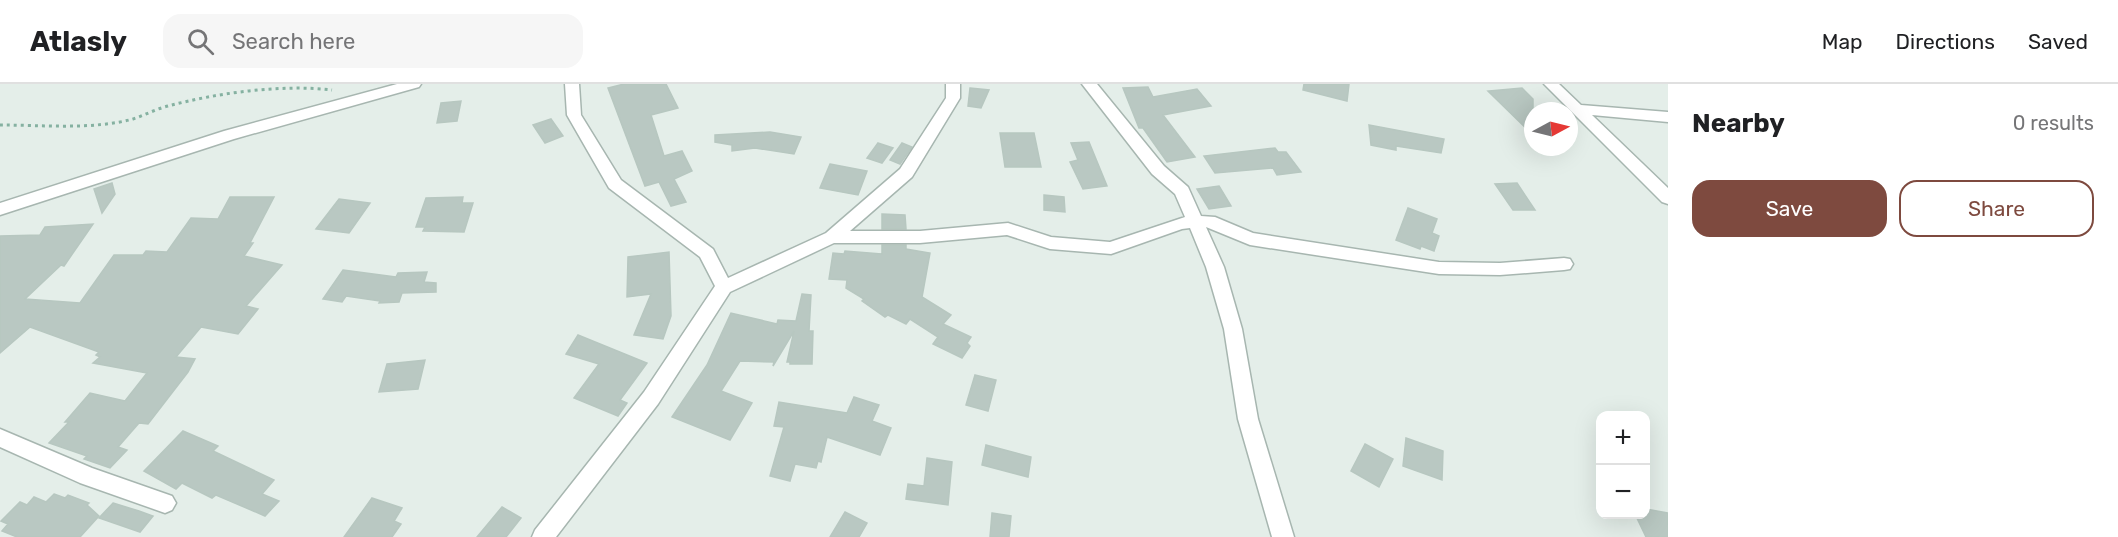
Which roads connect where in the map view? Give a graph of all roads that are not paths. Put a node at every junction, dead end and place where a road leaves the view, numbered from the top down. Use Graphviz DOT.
graph roads {
  1 [pos="414,84"];
  2 [pos="572,84"];
  3 [pos="953,84"];
  4 [pos="1089,84"];
  5 [pos="1551,84"];
  6 [pos="1569,102"];
  7 [pos="1578,110"];
  8 [pos="1578,111"];
  9 [pos="1668,117"];
  10 [pos="1668,198"];
  11 [pos="0,209"];
  12 [pos="1196,222"];
  13 [pos="832,237"];
  14 [pos="1564,264"];
  15 [pos="724,287"];
  16 [pos="0,438"];
  17 [pos="165,503"];
  18 [pos="543,537"];
  19 [pos="1283,537"];
  1 -- 11 [label="street"];
  2 -- 15 [label="street"];
  3 -- 13 [label="street"];
  4 -- 12 [label="street"];
  5 -- 6 [label="street"];
  7 -- 9 [label="street"];
  8 -- 10 [label="street"];
  12 -- 13 [label="street"];
  12 -- 14 [label="street"];
  12 -- 19 [label="street"];
  13 -- 15 [label="street"];
  15 -- 18 [label="street"];
  16 -- 17 [label="street"];
}
